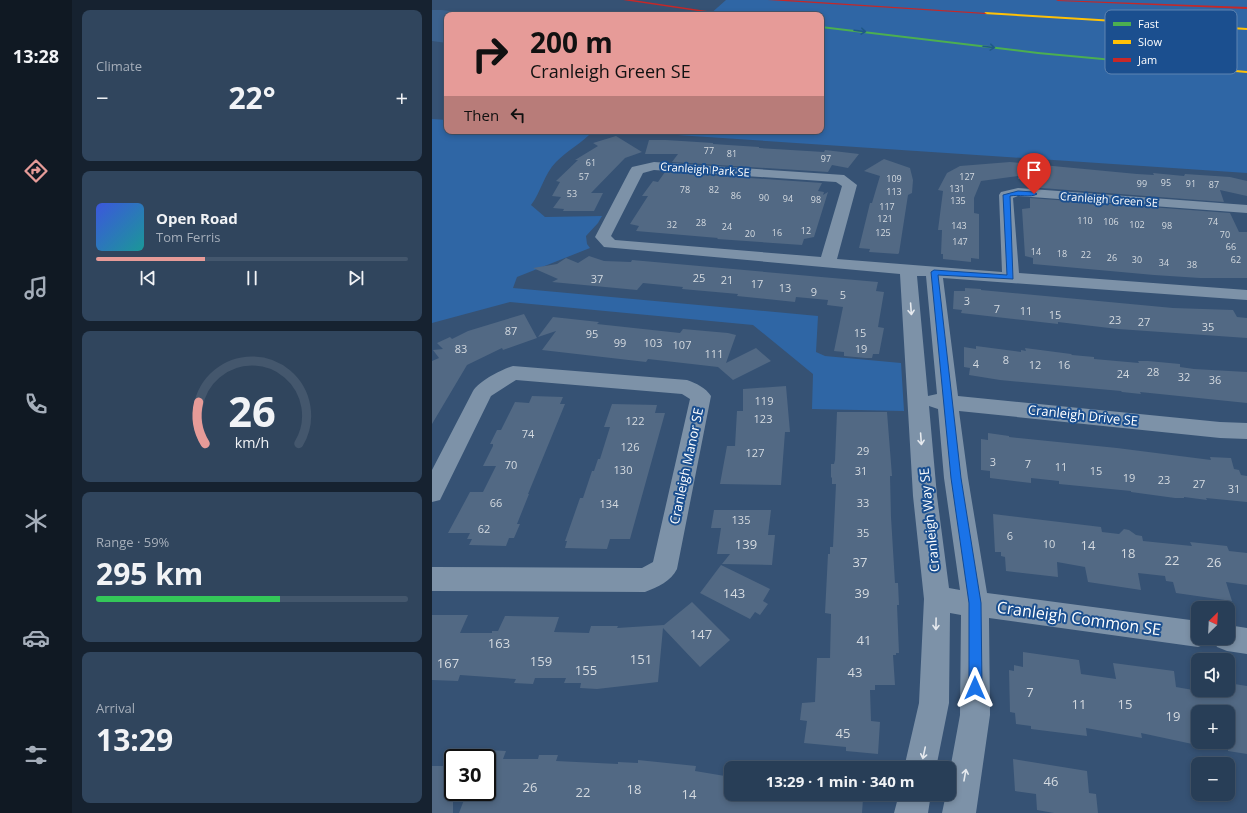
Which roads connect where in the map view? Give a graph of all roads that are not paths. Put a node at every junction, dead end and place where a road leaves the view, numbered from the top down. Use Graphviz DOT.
graph roads {
  1 [pos="625,0"];
  2 [pos="770,0"];
  3 [pos="778,0"];
  4 [pos="1058,0"];
  5 [pos="1247,8"];
  6 [pos="711,12"];
  7 [pos="1105,14"];
  8 [pos="1105,20"];
  9 [pos="1237,20"];
  10 [pos="1247,20"];
  11 [pos="824,27"];
  12 [pos="1237,28"];
  13 [pos="1247,29"];
  14 [pos="1105,59"];
  15 [pos="1237,71"];
  16 [pos="1247,72"];
  17 [pos="1247,209"];
  18 [pos="828,262"];
  19 [pos="908,270"];
  20 [pos="934,272"];
  21 [pos="1011,277"];
  22 [pos="1247,295"];
  23 [pos="918,400"];
  24 [pos="948,401"];
  25 [pos="1247,431"];
  26 [pos="432,493"];
  27 [pos="432,579"];
  28 [pos="937,599"];
  29 [pos="975,603"];
  30 [pos="1191,633"];
  31 [pos="1235,639"];
  32 [pos="1247,641"];
  33 [pos="922,761"];
  34 [pos="914,801"];
  35 [pos="911,813"];
  36 [pos="959,813"];
  1 -- 6 [label="highway"];
  2 -- 8 [label="highway"];
  3 -- 7 [label="highway"];
  4 -- 5 [label="highway"];
  9 -- 10 [label="highway"];
  11 -- 14 [label="highway, one-way"];
  12 -- 13 [label="highway"];
  15 -- 16 [label="highway, one-way"];
  17 -- 21 [label="street, Cranleigh Green SE"];
  18 -- 18 [label="street, Cranleigh Park SE"];
  18 -- 19 [label="street, Cranleigh Park SE"];
  19 -- 20 [label="street, Cranleigh Park SE"];
  19 -- 23 [label="street, Cranleigh Way SE, one-way"];
  20 -- 21 [label="street"];
  20 -- 24 [label="street"];
  21 -- 22 [label="street"];
  23 -- 24 [label="street, Cranleigh Drive SE"];
  23 -- 28 [label="street, Cranleigh Way SE, one-way"];
  24 -- 25 [label="street, Cranleigh Drive SE"];
  24 -- 29 [label="street"];
  26 -- 27 [label="street, Cranleigh Manor SE"];
  28 -- 29 [label="street, Cranleigh Common SE"];
  28 -- 33 [label="street, Cranleigh Way SE, one-way"];
  29 -- 30 [label="street, Cranleigh Common SE"];
  36 -- 29 [label="street, one-way"];
  31 -- 32 [label="street"];
  34 -- 35 [label="street"];
}
